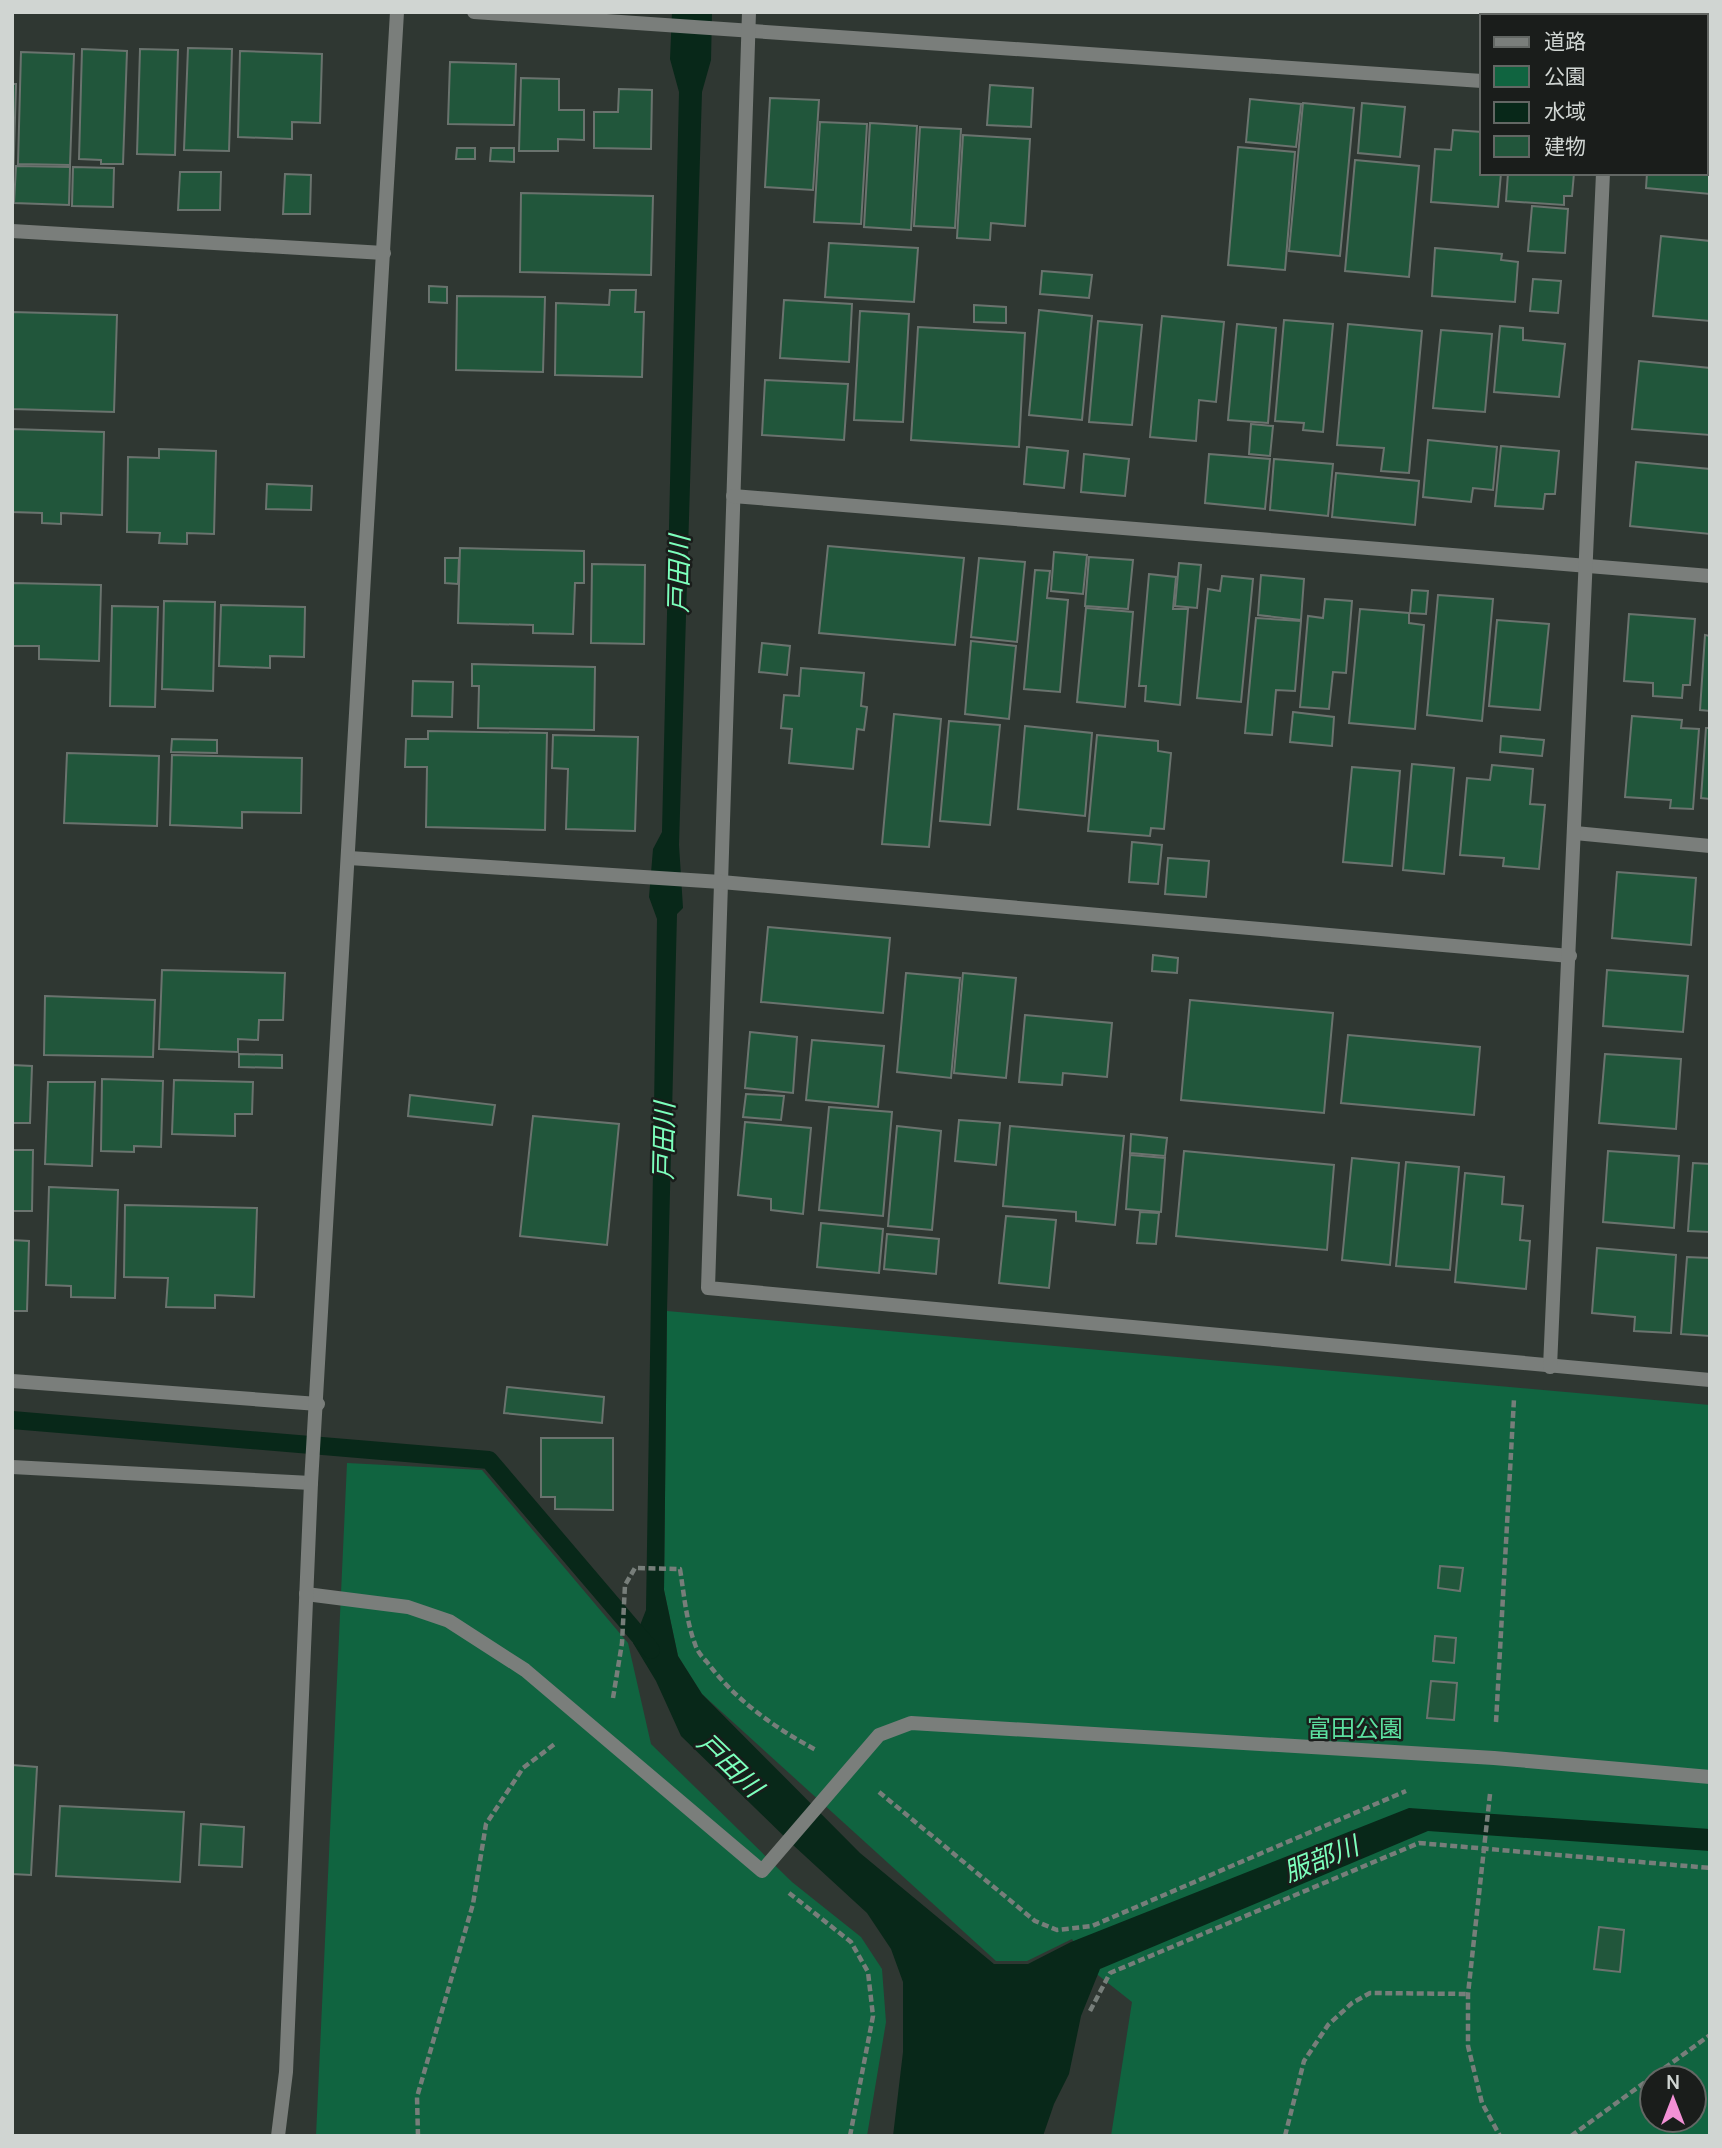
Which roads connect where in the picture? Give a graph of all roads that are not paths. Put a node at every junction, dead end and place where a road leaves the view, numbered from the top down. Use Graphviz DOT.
graph roads {
  1 [pos="397,12"];
  2 [pos="474,12"];
  3 [pos="749,12"];
  4 [pos="749,31"];
  5 [pos="1480,81"];
  6 [pos="1603,175"];
  7 [pos="12,231"];
  8 [pos="384,253"];
  9 [pos="733,496"];
  10 [pos="1587,566"];
  11 [pos="1710,576"];
  12 [pos="1575,832"];
  13 [pos="1710,846"];
  14 [pos="349,858"];
  15 [pos="721,882"];
  16 [pos="1570,956"];
  17 [pos="1550,1367"];
  18 [pos="1710,1380"];
  19 [pos="12,1381"];
  20 [pos="318,1404"];
  21 [pos="12,1467"];
  22 [pos="312,1483"];
  23 [pos="306,1594"];
  24 [pos="1710,1777"];
  25 [pos="278,2136"];
  1 -- 8 [label="street"];
  2 -- 4 [label="street"];
  3 -- 4 [label="street"];
  4 -- 5 [label="street"];
  4 -- 9 [label="street"];
  6 -- 10 [label="street"];
  7 -- 8 [label="street"];
  8 -- 14 [label="street"];
  9 -- 10 [label="street"];
  9 -- 15 [label="street"];
  10 -- 11 [label="street"];
  10 -- 12 [label="street"];
  12 -- 13 [label="street"];
  12 -- 16 [label="street"];
  14 -- 15 [label="street"];
  14 -- 20 [label="street"];
  15 -- 16 [label="street"];
  15 -- 17 [label="street"];
  16 -- 17 [label="street"];
  17 -- 18 [label="street"];
  19 -- 20 [label="street"];
  20 -- 22 [label="street"];
  21 -- 22 [label="street"];
  22 -- 23 [label="street"];
  23 -- 24 [label="street"];
  23 -- 25 [label="street"];
}
